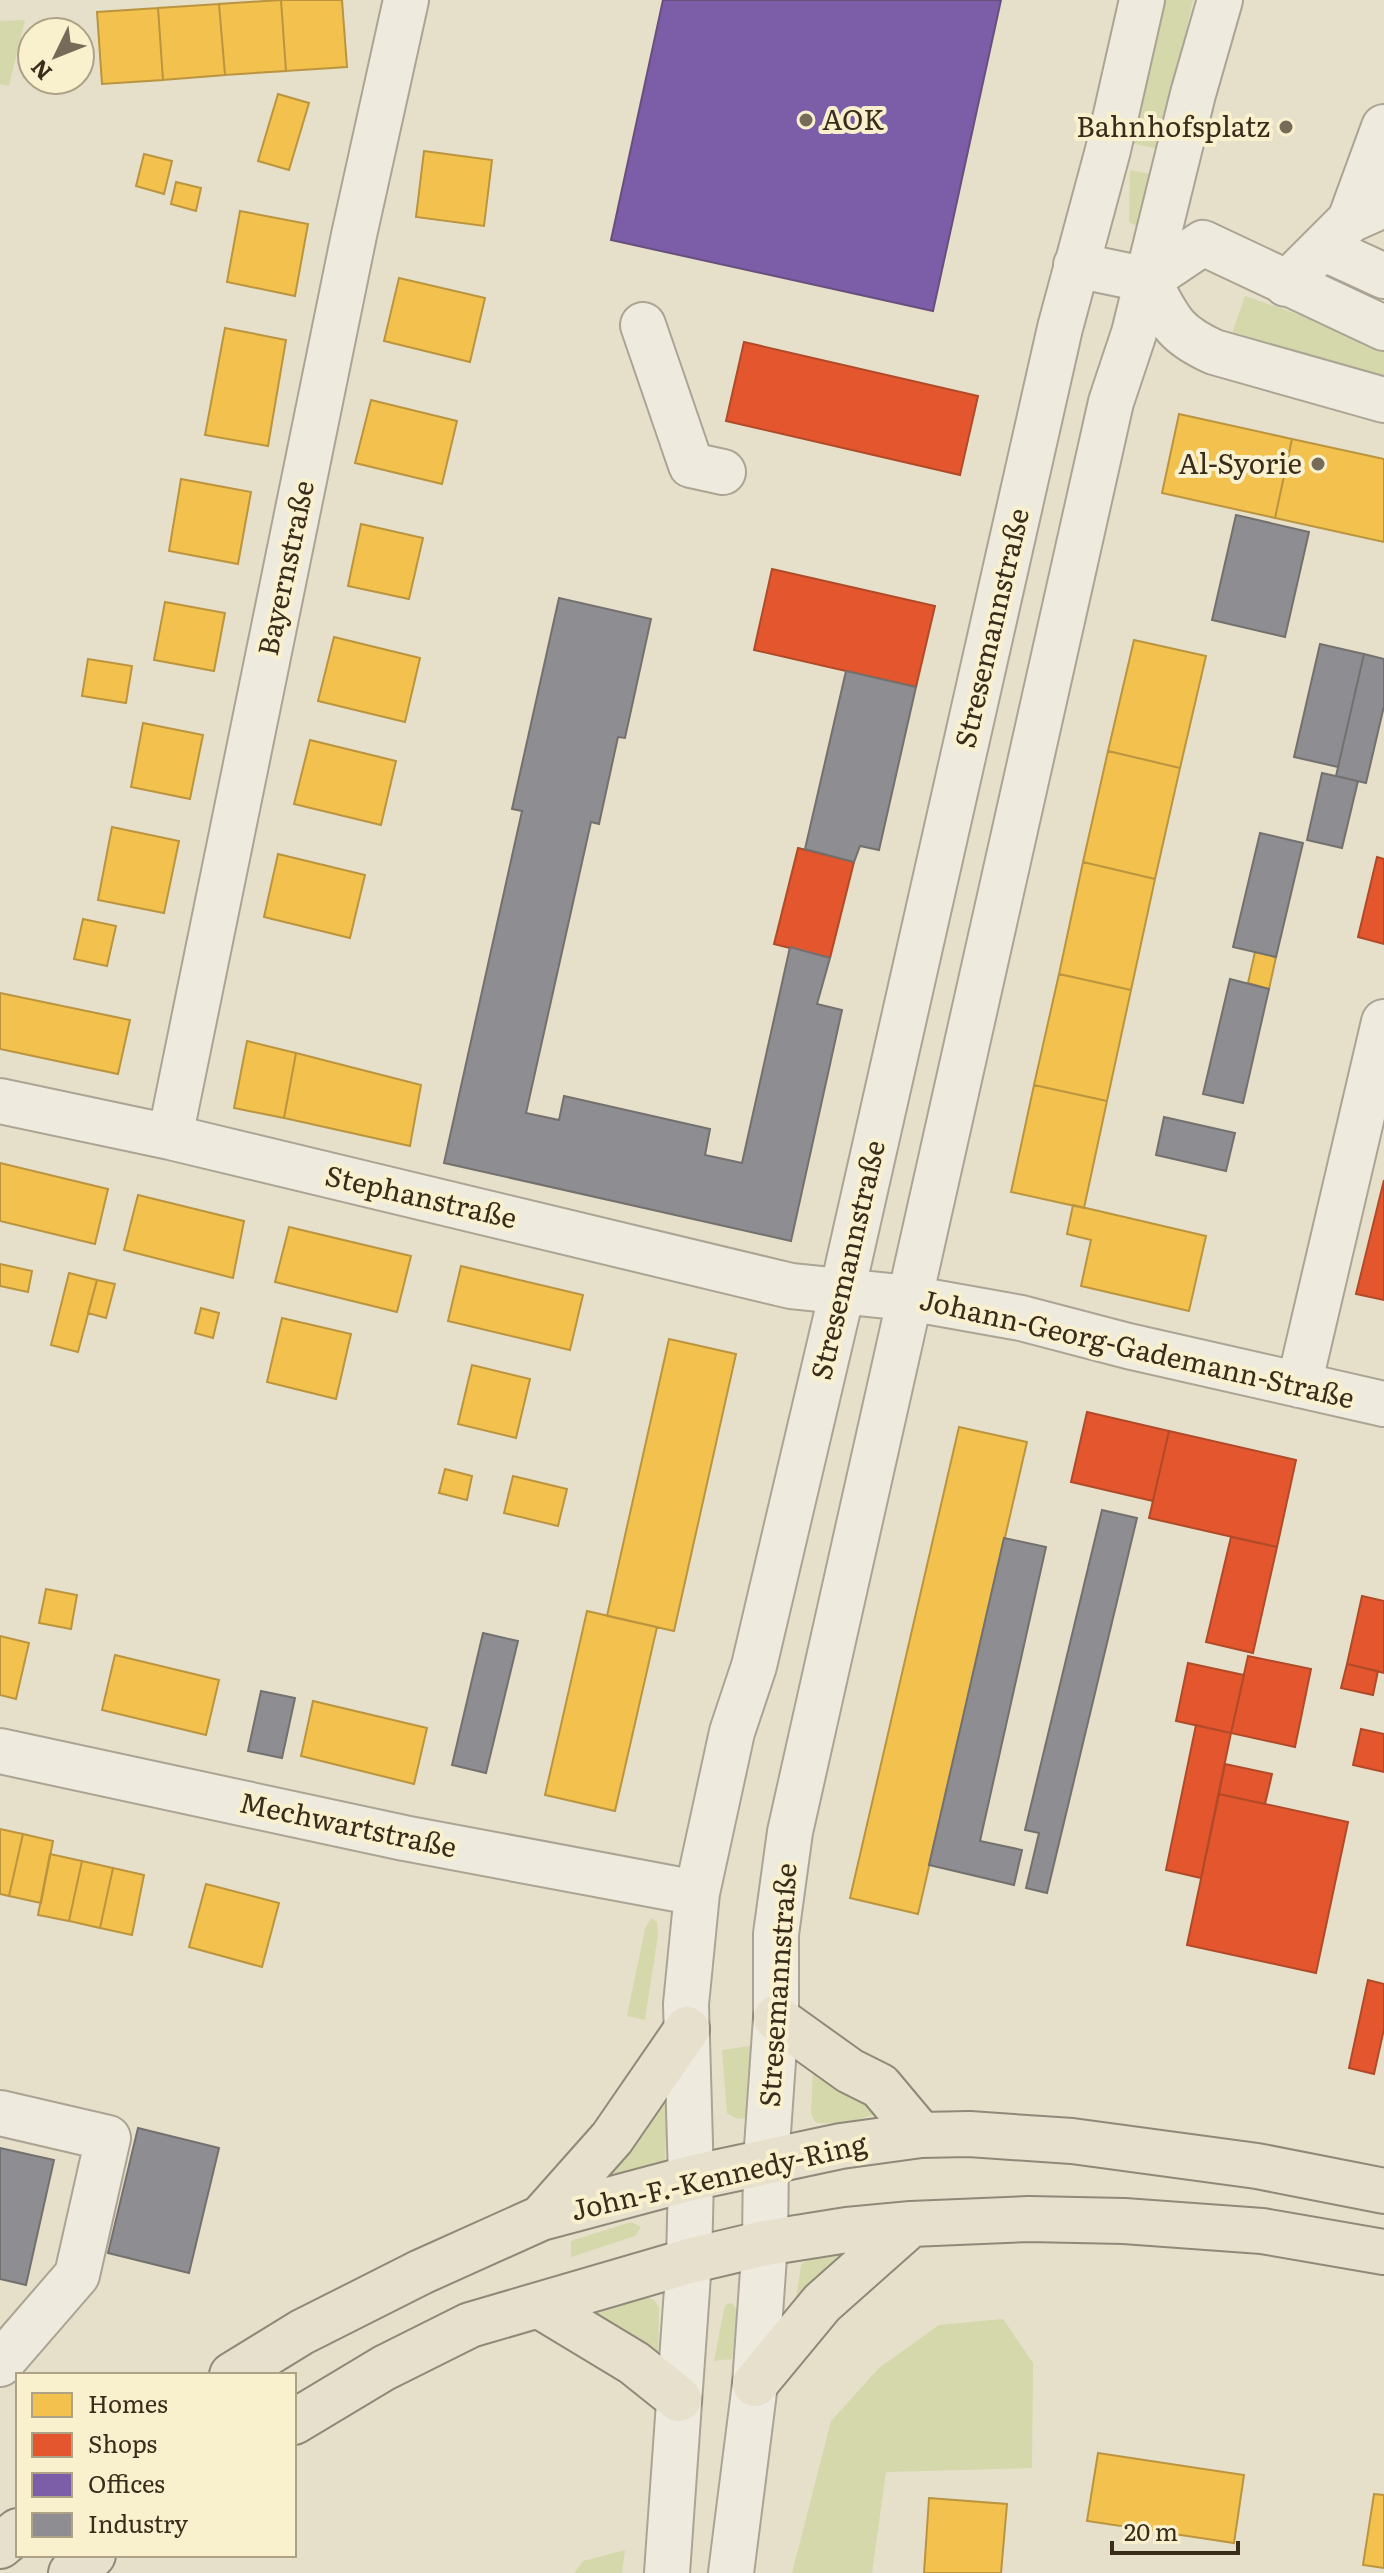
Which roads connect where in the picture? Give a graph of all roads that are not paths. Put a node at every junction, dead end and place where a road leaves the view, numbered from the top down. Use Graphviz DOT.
graph roads {
  1 [pos="406,0"];
  2 [pos="1142,0"];
  3 [pos="1220,0"];
  4 [pos="1384,127"];
  5 [pos="1366,227"];
  6 [pos="1076,265"];
  7 [pos="1148,280"];
  8 [pos="1286,284"];
  9 [pos="643,325"];
  10 [pos="1384,328"];
  11 [pos="1384,400"];
  12 [pos="723,472"];
  13 [pos="921,942"];
  14 [pos="987,957"];
  15 [pos="1384,1022"];
  16 [pos="0,1101"];
  17 [pos="170,1137"];
  18 [pos="842,1292"];
  19 [pos="909,1298"];
  20 [pos="1299,1385"];
  21 [pos="1384,1404"];
  22 [pos="0,1751"];
  23 [pos="697,1893"];
  24 [pos="776,2018"];
  25 [pos="687,2029"];
  26 [pos="0,2113"];
  27 [pos="921,2135"];
  28 [pos="766,2161"];
  29 [pos="691,2178"];
  30 [pos="1384,2191"];
  31 [pos="541,2218"];
  32 [pos="911,2224"];
  33 [pos="765,2243"];
  34 [pos="1384,2252"];
  35 [pos="689,2261"];
  36 [pos="538,2305"];
  37 [pos="0,2364"];
  38 [pos="235,2373"];
  39 [pos="755,2384"];
  40 [pos="679,2399"];
  41 [pos="296,2421"];
  42 [pos="16,2533"];
  43 [pos="0,2546"];
  44 [pos="91,2557"];
  45 [pos="71,2573"];
  46 [pos="667,2573"];
  47 [pos="731,2573"];
  1 -- 17 [label="street, Bayernstraße"];
  2 -- 6 [label="street, Stresemannstraße"];
  3 -- 7 [label="street, Stresemannstraße"];
  4 -- 5 [label="street"];
  5 -- 8 [label="street"];
  6 -- 7 [label="street"];
  6 -- 13 [label="street, Stresemannstraße"];
  7 -- 8 [label="street"];
  7 -- 11 [label="street"];
  7 -- 14 [label="street, Stresemannstraße"];
  8 -- 10 [label="street"];
  9 -- 12 [label="street"];
  13 -- 14 [label="street"];
  13 -- 18 [label="street, Stresemannstraße"];
  14 -- 19 [label="street, Stresemannstraße"];
  15 -- 20 [label="street"];
  16 -- 17 [label="street, Stephanstraße"];
  17 -- 18 [label="street, Stephanstraße"];
  18 -- 19 [label="street, Johann-Georg-Gademann-Straße"];
  18 -- 23 [label="street, Stresemannstraße"];
  19 -- 20 [label="street, Johann-Georg-Gademann-Straße"];
  19 -- 24 [label="street, Stresemannstraße"];
  20 -- 21 [label="street, Johann-Georg-Gademann-Straße"];
  22 -- 23 [label="street, Mechwartstraße"];
  23 -- 25 [label="street, Stresemannstraße"];
  24 -- 27 [label="main road"];
  24 -- 28 [label="street, Stresemannstraße"];
  25 -- 29 [label="street, Stresemannstraße"];
  25 -- 31 [label="main road"];
  26 -- 37 [label="street"];
  27 -- 28 [label="main road, John-F.-Kennedy-Ring"];
  27 -- 30 [label="main road, John-F.-Kennedy-Ring"];
  28 -- 29 [label="main road, John-F.-Kennedy-Ring"];
  28 -- 33 [label="street, Stresemannstraße"];
  29 -- 31 [label="main road, John-F.-Kennedy-Ring"];
  29 -- 35 [label="street, Stresemannstraße"];
  31 -- 38 [label="main road, John-F.-Kennedy-Ring"];
  32 -- 33 [label="main road"];
  32 -- 34 [label="main road"];
  32 -- 39 [label="main road"];
  33 -- 35 [label="main road"];
  33 -- 39 [label="street, Stresemannstraße"];
  35 -- 36 [label="main road"];
  35 -- 40 [label="street, Stresemannstraße"];
  36 -- 40 [label="main road"];
  36 -- 41 [label="main road"];
  39 -- 47 [label="street, Stresemannstraße"];
  40 -- 46 [label="street, Stresemannstraße"];
  42 -- 43 [label="main road"];
  44 -- 45 [label="main road"];
}
